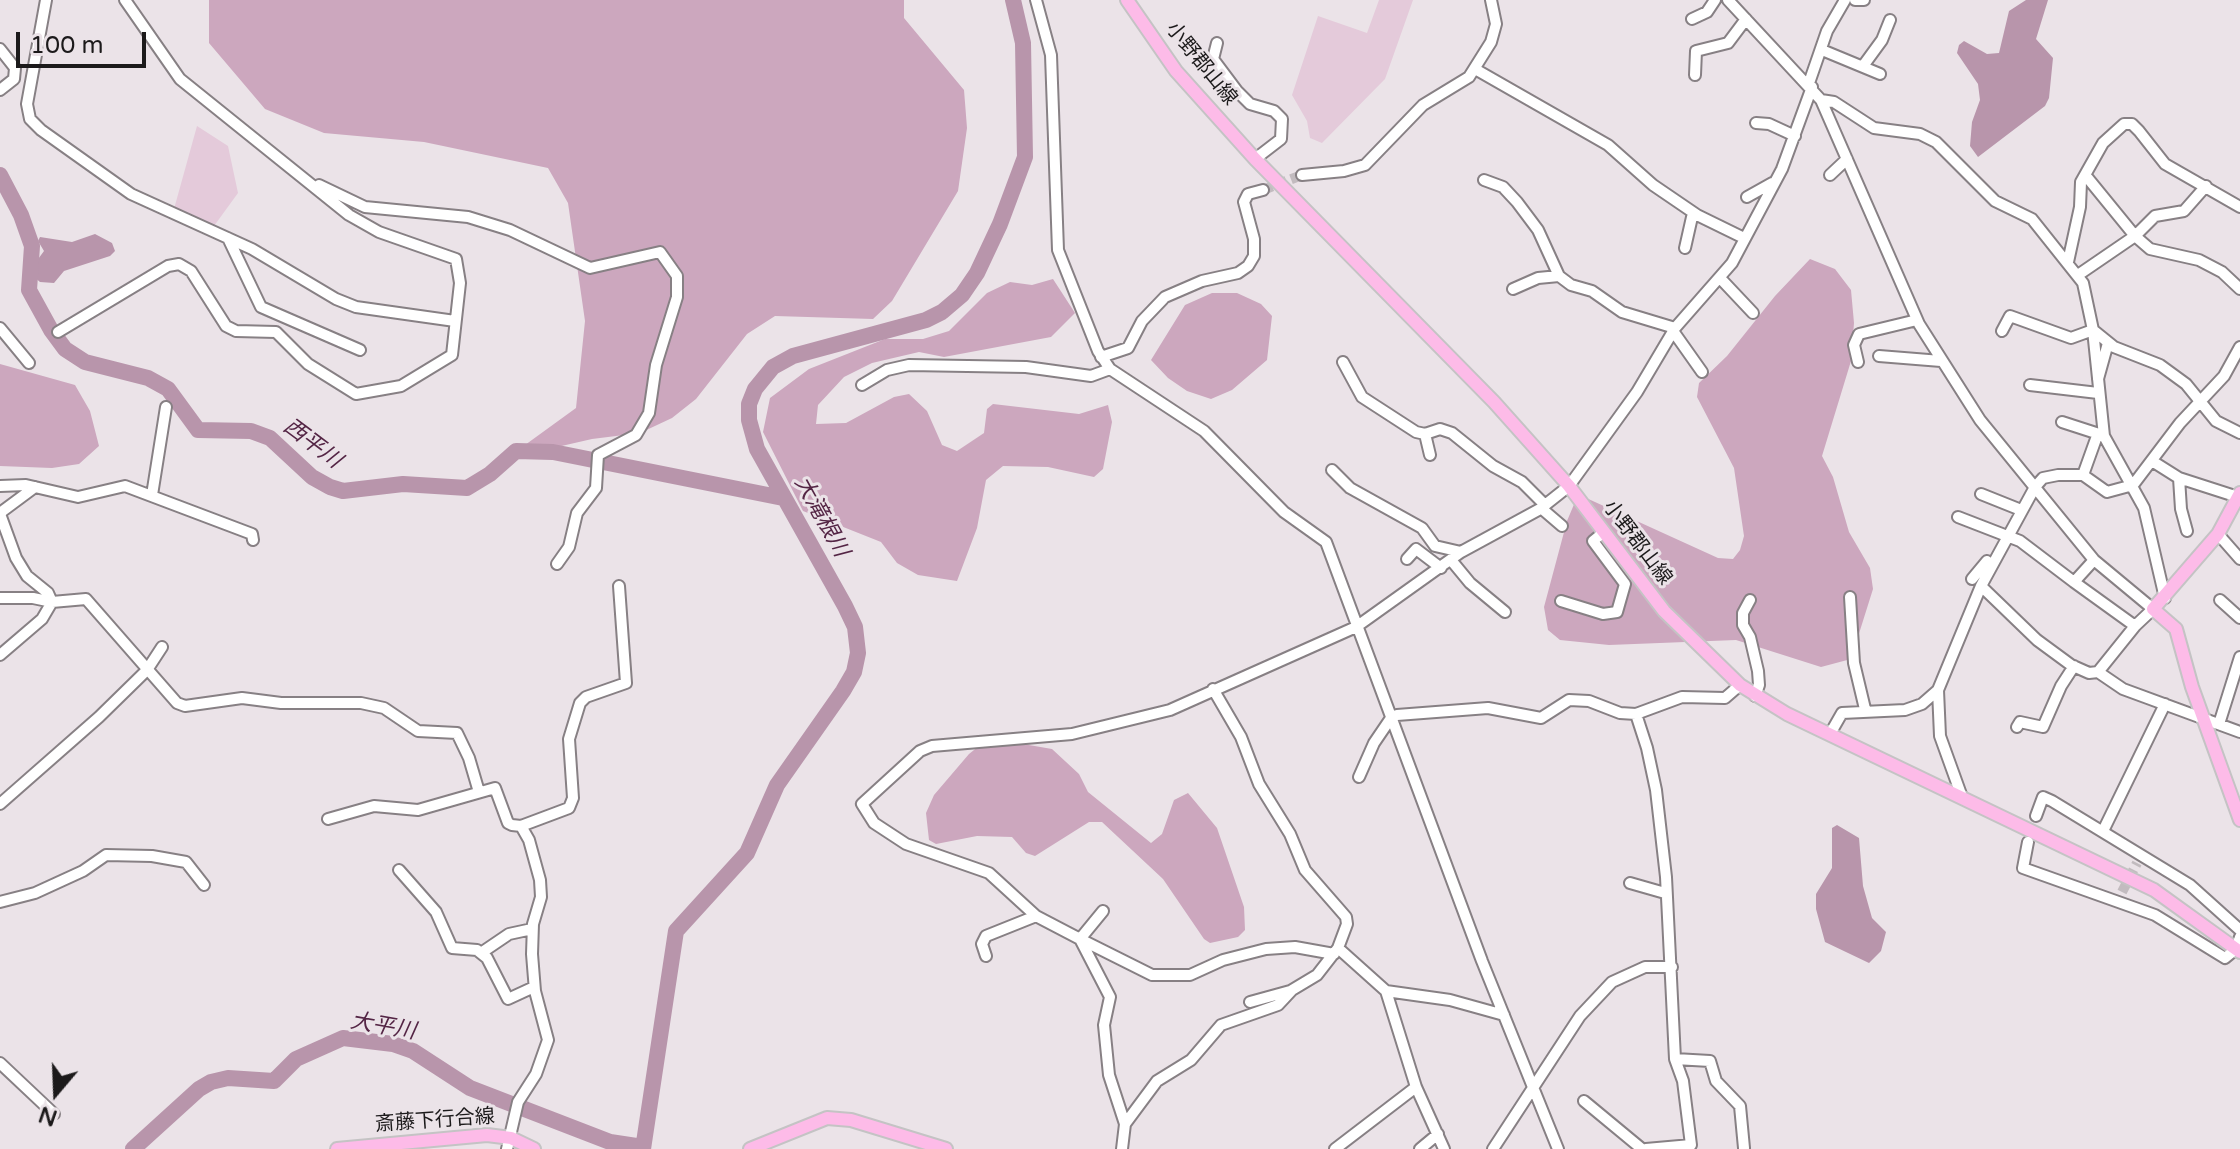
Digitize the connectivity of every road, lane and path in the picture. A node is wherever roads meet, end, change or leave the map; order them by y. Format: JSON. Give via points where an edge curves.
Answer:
{"nodes":[{"id":1,"x":46,"y":0,"type":"edge"},
{"id":2,"x":125,"y":0,"type":"edge"},
{"id":3,"x":1036,"y":0,"type":"edge"},
{"id":4,"x":1127,"y":0,"type":"edge"},
{"id":5,"x":1491,"y":0,"type":"edge"},
{"id":6,"x":1715,"y":0,"type":"edge"},
{"id":7,"x":1728,"y":0,"type":"edge"},
{"id":8,"x":1845,"y":0,"type":"edge"},
{"id":9,"x":1855,"y":0,"type":"edge"},
{"id":10,"x":1864,"y":0,"type":"edge"},
{"id":11,"x":1692,"y":19,"type":"dead end"},
{"id":12,"x":1746,"y":19,"type":"junction"},
{"id":13,"x":1890,"y":20,"type":"dead end"},
{"id":14,"x":1217,"y":43,"type":"dead end"},
{"id":15,"x":0,"y":49,"type":"edge"},
{"id":16,"x":1822,"y":50,"type":"junction"},
{"id":17,"x":1863,"y":66,"type":"junction"},
{"id":18,"x":1475,"y":69,"type":"junction"},
{"id":19,"x":1880,"y":74,"type":"dead end"},
{"id":20,"x":1695,"y":75,"type":"dead end"},
{"id":21,"x":1810,"y":85,"type":"junction"},
{"id":22,"x":0,"y":90,"type":"edge"},
{"id":23,"x":1821,"y":100,"type":"junction"},
{"id":24,"x":1756,"y":123,"type":"dead end"},
{"id":25,"x":1795,"y":136,"type":"junction"},
{"id":26,"x":1255,"y":159,"type":"junction"},
{"id":27,"x":1847,"y":159,"type":"junction"},
{"id":28,"x":1302,"y":175,"type":"tunnel mouth"},
{"id":29,"x":1830,"y":175,"type":"dead end"},
{"id":30,"x":2086,"y":176,"type":"junction"},
{"id":31,"x":307,"y":179,"type":"junction"},
{"id":32,"x":1484,"y":180,"type":"dead end"},
{"id":33,"x":1772,"y":183,"type":"junction"},
{"id":34,"x":2206,"y":186,"type":"junction"},
{"id":35,"x":1263,"y":190,"type":"tunnel mouth"},
{"id":36,"x":1747,"y":197,"type":"dead end"},
{"id":37,"x":2240,"y":207,"type":"edge"},
{"id":38,"x":1697,"y":215,"type":"junction"},
{"id":39,"x":2135,"y":236,"type":"junction"},
{"id":40,"x":228,"y":238,"type":"junction"},
{"id":41,"x":1744,"y":238,"type":"junction"},
{"id":42,"x":1685,"y":248,"type":"dead end"},
{"id":43,"x":2068,"y":262,"type":"junction"},
{"id":44,"x":2078,"y":275,"type":"junction"},
{"id":45,"x":1559,"y":276,"type":"junction"},
{"id":46,"x":1720,"y":278,"type":"junction"},
{"id":47,"x":1513,"y":289,"type":"dead end"},
{"id":48,"x":2240,"y":289,"type":"edge"},
{"id":49,"x":1753,"y":313,"type":"dead end"},
{"id":50,"x":1917,"y":320,"type":"junction"},
{"id":51,"x":455,"y":321,"type":"junction"},
{"id":52,"x":0,"y":328,"type":"edge"},
{"id":53,"x":1674,"y":330,"type":"junction"},
{"id":54,"x":2093,"y":330,"type":"junction"},
{"id":55,"x":2002,"y":331,"type":"dead end"},
{"id":56,"x":58,"y":332,"type":"dead end"},
{"id":57,"x":2108,"y":343,"type":"junction"},
{"id":58,"x":2240,"y":347,"type":"edge"},
{"id":59,"x":360,"y":350,"type":"dead end"},
{"id":60,"x":1879,"y":356,"type":"dead end"},
{"id":61,"x":1101,"y":357,"type":"junction"},
{"id":62,"x":1941,"y":361,"type":"junction"},
{"id":63,"x":1343,"y":362,"type":"dead end"},
{"id":64,"x":1858,"y":362,"type":"dead end"},
{"id":65,"x":29,"y":363,"type":"dead end"},
{"id":66,"x":1110,"y":369,"type":"junction"},
{"id":67,"x":1702,"y":372,"type":"dead end"},
{"id":68,"x":2097,"y":381,"type":"junction"},
{"id":69,"x":862,"y":385,"type":"dead end"},
{"id":70,"x":2030,"y":385,"type":"dead end"},
{"id":71,"x":2098,"y":393,"type":"junction"},
{"id":72,"x":2200,"y":401,"type":"junction"},
{"id":73,"x":166,"y":407,"type":"dead end"},
{"id":74,"x":2062,"y":422,"type":"dead end"},
{"id":75,"x":2101,"y":432,"type":"junction"},
{"id":76,"x":2240,"y":433,"type":"edge"},
{"id":77,"x":1425,"y":434,"type":"junction"},
{"id":78,"x":1430,"y":455,"type":"dead end"},
{"id":79,"x":2152,"y":461,"type":"junction"},
{"id":80,"x":1332,"y":470,"type":"dead end"},
{"id":81,"x":2083,"y":475,"type":"junction"},
{"id":82,"x":2179,"y":478,"type":"junction"},
{"id":83,"x":2133,"y":485,"type":"junction"},
{"id":84,"x":0,"y":486,"type":"edge"},
{"id":85,"x":1569,"y":486,"type":"junction"},
{"id":86,"x":35,"y":487,"type":"junction"},
{"id":87,"x":2035,"y":487,"type":"junction"},
{"id":88,"x":1981,"y":494,"type":"dead end"},
{"id":89,"x":152,"y":495,"type":"junction"},
{"id":90,"x":2239,"y":495,"type":"edge"},
{"id":91,"x":1543,"y":506,"type":"junction"},
{"id":92,"x":2021,"y":510,"type":"junction"},
{"id":93,"x":0,"y":514,"type":"edge"},
{"id":94,"x":1958,"y":517,"type":"dead end"},
{"id":95,"x":1562,"y":526,"type":"dead end"},
{"id":96,"x":2187,"y":531,"type":"dead end"},
{"id":97,"x":1604,"y":532,"type":"junction"},
{"id":98,"x":2218,"y":534,"type":"junction"},
{"id":99,"x":2005,"y":538,"type":"junction"},
{"id":100,"x":253,"y":540,"type":"dead end"},
{"id":101,"x":1461,"y":552,"type":"junction"},
{"id":102,"x":1407,"y":559,"type":"dead end"},
{"id":103,"x":2240,"y":559,"type":"edge"},
{"id":104,"x":1451,"y":560,"type":"junction"},
{"id":105,"x":2094,"y":560,"type":"junction"},
{"id":106,"x":557,"y":564,"type":"dead end"},
{"id":107,"x":1441,"y":568,"type":"junction"},
{"id":108,"x":1976,"y":582,"type":"junction"},
{"id":109,"x":2074,"y":582,"type":"junction"},
{"id":110,"x":619,"y":586,"type":"dead end"},
{"id":111,"x":1850,"y":597,"type":"dead end"},
{"id":112,"x":0,"y":598,"type":"edge"},
{"id":113,"x":2165,"y":598,"type":"junction"},
{"id":114,"x":1750,"y":600,"type":"dead end"},
{"id":115,"x":2220,"y":600,"type":"dead end"},
{"id":116,"x":1561,"y":601,"type":"dead end"},
{"id":117,"x":52,"y":602,"type":"junction"},
{"id":118,"x":2153,"y":609,"type":"junction"},
{"id":119,"x":1505,"y":612,"type":"dead end"},
{"id":120,"x":2240,"y":618,"type":"edge"},
{"id":121,"x":2135,"y":626,"type":"junction"},
{"id":122,"x":1356,"y":627,"type":"junction"},
{"id":123,"x":162,"y":647,"type":"dead end"},
{"id":124,"x":0,"y":655,"type":"edge"},
{"id":125,"x":2240,"y":657,"type":"edge"},
{"id":126,"x":2074,"y":666,"type":"junction"},
{"id":127,"x":147,"y":670,"type":"junction"},
{"id":128,"x":2098,"y":672,"type":"junction"},
{"id":129,"x":1740,"y":685,"type":"junction"},
{"id":130,"x":1213,"y":689,"type":"junction"},
{"id":131,"x":1938,"y":690,"type":"junction"},
{"id":132,"x":1755,"y":696,"type":"junction"},
{"id":133,"x":2165,"y":704,"type":"junction"},
{"id":134,"x":1865,"y":709,"type":"junction"},
{"id":135,"x":1636,"y":714,"type":"junction"},
{"id":136,"x":1391,"y":718,"type":"junction"},
{"id":137,"x":2203,"y":718,"type":"junction"},
{"id":138,"x":2219,"y":724,"type":"junction"},
{"id":139,"x":2017,"y":727,"type":"dead end"},
{"id":140,"x":2240,"y":732,"type":"edge"},
{"id":141,"x":1830,"y":734,"type":"junction"},
{"id":142,"x":1359,"y":777,"type":"dead end"},
{"id":143,"x":479,"y":792,"type":"junction"},
{"id":144,"x":1962,"y":797,"type":"junction"},
{"id":145,"x":0,"y":804,"type":"edge"},
{"id":146,"x":2036,"y":816,"type":"dead end"},
{"id":147,"x":328,"y":819,"type":"dead end"},
{"id":148,"x":2240,"y":820,"type":"edge"},
{"id":149,"x":521,"y":826,"type":"junction"},
{"id":150,"x":2103,"y":831,"type":"junction"},
{"id":151,"x":2028,"y":842,"type":"dead end"},
{"id":152,"x":399,"y":870,"type":"dead end"},
{"id":153,"x":1630,"y":883,"type":"dead end"},
{"id":154,"x":204,"y":885,"type":"dead end"},
{"id":155,"x":1665,"y":893,"type":"junction"},
{"id":156,"x":0,"y":902,"type":"edge"},
{"id":157,"x":1103,"y":911,"type":"dead end"},
{"id":158,"x":1036,"y":916,"type":"junction"},
{"id":159,"x":532,"y":929,"type":"junction"},
{"id":160,"x":2240,"y":930,"type":"edge"},
{"id":161,"x":1080,"y":939,"type":"junction"},
{"id":162,"x":2239,"y":946,"type":"edge"},
{"id":163,"x":1336,"y":951,"type":"junction"},
{"id":164,"x":481,"y":953,"type":"junction"},
{"id":165,"x":986,"y":956,"type":"dead end"},
{"id":166,"x":1672,"y":967,"type":"junction"},
{"id":167,"x":534,"y":987,"type":"junction"},
{"id":168,"x":1292,"y":990,"type":"junction"},
{"id":169,"x":1386,"y":991,"type":"junction"},
{"id":170,"x":1250,"y":1002,"type":"dead end"},
{"id":171,"x":1504,"y":1015,"type":"junction"},
{"id":172,"x":1675,"y":1059,"type":"junction"},
{"id":173,"x":0,"y":1063,"type":"edge"},
{"id":174,"x":1416,"y":1087,"type":"junction"},
{"id":175,"x":1534,"y":1089,"type":"junction"},
{"id":176,"x":1584,"y":1101,"type":"dead end"},
{"id":177,"x":54,"y":1114,"type":"dead end"},
{"id":178,"x":1125,"y":1124,"type":"junction"},
{"id":179,"x":1438,"y":1134,"type":"junction"},
{"id":180,"x":509,"y":1143,"type":"edge"},
{"id":181,"x":1744,"y":1148,"type":"edge"},
{"id":182,"x":337,"y":1149,"type":"edge"},
{"id":183,"x":534,"y":1149,"type":"edge"},
{"id":184,"x":750,"y":1149,"type":"edge"},
{"id":185,"x":946,"y":1149,"type":"edge"},
{"id":186,"x":1122,"y":1149,"type":"edge"},
{"id":187,"x":1335,"y":1149,"type":"edge"},
{"id":188,"x":1420,"y":1149,"type":"edge"},
{"id":189,"x":1444,"y":1149,"type":"edge"},
{"id":190,"x":1493,"y":1149,"type":"edge"},
{"id":191,"x":1558,"y":1149,"type":"edge"},
{"id":192,"x":1644,"y":1149,"type":"edge"}],
"edges":[{"from":1,"to":40,"type":"street","via":[[28,97],[30,119],[131,194]]},
{"from":2,"to":31,"type":"street","via":[[180,79]]},
{"from":3,"to":61,"type":"street","via":[[1051,55],[1058,250]]},
{"from":4,"to":26,"type":"main road","name":"小野郡山線","via":[[1176,71]]},
{"from":5,"to":18,"type":"street","via":[[1496,24]]},
{"from":6,"to":11,"type":"street","via":[[1702,17]]},
{"from":7,"to":12,"type":"street"},
{"from":8,"to":16,"type":"street"},
{"from":9,"to":10,"type":"street"},
{"from":12,"to":20,"type":"street","via":[[1728,43],[1696,51]]},
{"from":12,"to":21,"type":"street"},
{"from":13,"to":17,"type":"street"},
{"from":14,"to":26,"type":"street","via":[[1214,63],[1237,91],[1250,104],[1282,119],[1281,139]]},
{"from":15,"to":22,"type":"street","via":[[15,68],[14,79]]},
{"from":16,"to":17,"type":"street"},
{"from":16,"to":21,"type":"street"},
{"from":17,"to":19,"type":"street"},
{"from":18,"to":28,"type":"street","via":[[1423,105],[1365,165]]},
{"from":18,"to":38,"type":"street","via":[[1608,145]]},
{"from":21,"to":23,"type":"street"},
{"from":21,"to":25,"type":"street"},
{"from":23,"to":27,"type":"street"},
{"from":23,"to":43,"type":"street","via":[[1834,102],[1874,128],[1931,139],[1995,201],[2032,219]]},
{"from":24,"to":25,"type":"street"},
{"from":25,"to":33,"type":"street"},
{"from":26,"to":85,"type":"main road","name":"小野郡山線","via":[[1429,332]]},
{"from":27,"to":29,"type":"street"},
{"from":27,"to":50,"type":"street"},
{"from":30,"to":34,"type":"street","via":[[2103,143],[2124,124],[2132,124],[2165,164]]},
{"from":30,"to":39,"type":"street"},
{"from":30,"to":43,"type":"street","via":[[2079,187]]},
{"from":31,"to":51,"type":"street","via":[[365,225],[456,259],[460,283]]},
{"from":31,"to":106,"type":"street","via":[[365,207],[482,221],[590,268],[660,252],[677,276],[677,297],[656,365],[649,413],[636,435],[598,455],[596,488],[577,513],[569,547]]},
{"from":32,"to":45,"type":"street","via":[[1503,187],[1517,202],[1538,230]]},
{"from":33,"to":36,"type":"street"},
{"from":33,"to":41,"type":"street"},
{"from":34,"to":37,"type":"street"},
{"from":34,"to":39,"type":"street","via":[[2184,211],[2155,216]]},
{"from":35,"to":61,"type":"street","via":[[1248,194],[1244,202],[1254,239],[1248,266],[1165,297],[1142,321],[1128,348]]},
{"from":38,"to":41,"type":"street"},
{"from":38,"to":42,"type":"street","via":[[1692,217]]},
{"from":39,"to":44,"type":"street"},
{"from":39,"to":48,"type":"street","via":[[2155,251],[2214,267]]},
{"from":40,"to":51,"type":"street","via":[[356,307]]},
{"from":40,"to":59,"type":"street","via":[[261,307]]},
{"from":41,"to":46,"type":"street"},
{"from":43,"to":44,"type":"street"},
{"from":44,"to":54,"type":"street"},
{"from":45,"to":47,"type":"street"},
{"from":45,"to":53,"type":"street","via":[[1622,312]]},
{"from":46,"to":49,"type":"street"},
{"from":46,"to":53,"type":"street"},
{"from":50,"to":62,"type":"street"},
{"from":50,"to":64,"type":"street","via":[[1859,334],[1854,345]]},
{"from":51,"to":56,"type":"street","via":[[452,355],[438,366],[401,386],[356,394],[308,364],[276,332],[226,326],[191,271],[179,264]]},
{"from":52,"to":65,"type":"street"},
{"from":53,"to":67,"type":"street"},
{"from":53,"to":85,"type":"street"},
{"from":54,"to":55,"type":"street","via":[[2071,338],[2010,316]]},
{"from":54,"to":57,"type":"street"},
{"from":54,"to":68,"type":"street"},
{"from":57,"to":68,"type":"street"},
{"from":57,"to":72,"type":"street","via":[[2153,359]]},
{"from":58,"to":72,"type":"street","via":[[2224,376]]},
{"from":60,"to":62,"type":"street"},
{"from":61,"to":66,"type":"street"},
{"from":62,"to":87,"type":"street","via":[[1980,420]]},
{"from":63,"to":77,"type":"street","via":[[1362,397]]},
{"from":66,"to":69,"type":"street","via":[[1091,376],[1026,367],[919,365],[887,370]]},
{"from":66,"to":122,"type":"street","via":[[1204,431],[1284,512],[1326,542]]},
{"from":68,"to":71,"type":"street"},
{"from":70,"to":71,"type":"street"},
{"from":71,"to":75,"type":"street"},
{"from":72,"to":76,"type":"street","via":[[2216,421]]},
{"from":72,"to":79,"type":"street"},
{"from":73,"to":89,"type":"street"},
{"from":74,"to":75,"type":"street"},
{"from":75,"to":81,"type":"street"},
{"from":75,"to":83,"type":"street"},
{"from":77,"to":78,"type":"street"},
{"from":77,"to":91,"type":"street","via":[[1440,429],[1452,433],[1522,482]]},
{"from":79,"to":82,"type":"street"},
{"from":79,"to":83,"type":"street"},
{"from":80,"to":101,"type":"street","via":[[1350,488],[1422,528],[1435,546]]},
{"from":81,"to":83,"type":"street","via":[[2107,492]]},
{"from":81,"to":87,"type":"street","via":[[2048,476]]},
{"from":82,"to":90,"type":"street"},
{"from":82,"to":96,"type":"street"},
{"from":83,"to":113,"type":"street","via":[[2144,508]]},
{"from":84,"to":86,"type":"street"},
{"from":85,"to":91,"type":"street"},
{"from":85,"to":97,"type":"main road","name":"小野郡山線"},
{"from":86,"to":89,"type":"street","via":[[78,497],[125,486]]},
{"from":86,"to":93,"type":"street"},
{"from":87,"to":92,"type":"street"},
{"from":87,"to":105,"type":"street"},
{"from":88,"to":92,"type":"street"},
{"from":89,"to":100,"type":"street","via":[[252,534]]},
{"from":90,"to":98,"type":"main road"},
{"from":91,"to":95,"type":"street"},
{"from":91,"to":101,"type":"street"},
{"from":92,"to":99,"type":"street"},
{"from":93,"to":117,"type":"street","via":[[16,558]]},
{"from":94,"to":99,"type":"street"},
{"from":97,"to":116,"type":"street","via":[[1593,541],[1625,584],[1617,612],[1603,614]]},
{"from":97,"to":129,"type":"main road","name":"小野郡山線","via":[[1690,640]]},
{"from":98,"to":103,"type":"street"},
{"from":98,"to":113,"type":"main road"},
{"from":99,"to":108,"type":"street"},
{"from":99,"to":109,"type":"street"},
{"from":101,"to":104,"type":"street"},
{"from":102,"to":107,"type":"street","via":[[1416,549]]},
{"from":104,"to":107,"type":"street"},
{"from":104,"to":119,"type":"street"},
{"from":105,"to":109,"type":"street"},
{"from":105,"to":118,"type":"street"},
{"from":107,"to":122,"type":"street"},
{"from":108,"to":126,"type":"street","via":[[2037,640]]},
{"from":108,"to":131,"type":"street"},
{"from":109,"to":121,"type":"street"},
{"from":110,"to":149,"type":"street","via":[[626,683],[580,703],[569,739],[569,808]]},
{"from":111,"to":134,"type":"street","via":[[1854,663]]},
{"from":112,"to":117,"type":"street"},
{"from":113,"to":118,"type":"main road"},
{"from":114,"to":132,"type":"street","via":[[1743,625],[1758,671]]},
{"from":115,"to":120,"type":"street"},
{"from":117,"to":124,"type":"street","via":[[42,619]]},
{"from":117,"to":127,"type":"street","via":[[90,601]]},
{"from":118,"to":121,"type":"street"},
{"from":118,"to":137,"type":"main road","via":[[2176,629]]},
{"from":121,"to":128,"type":"street"},
{"from":122,"to":130,"type":"street"},
{"from":122,"to":136,"type":"street"},
{"from":123,"to":127,"type":"street"},
{"from":125,"to":138,"type":"street"},
{"from":126,"to":128,"type":"street"},
{"from":126,"to":139,"type":"street","via":[[2043,727],[2020,722]]},
{"from":127,"to":143,"type":"street","via":[[185,706],[242,698],[361,703],[384,708],[418,731],[457,733]]},
{"from":127,"to":145,"type":"street"},
{"from":128,"to":133,"type":"street","via":[[2123,689]]},
{"from":129,"to":132,"type":"main road","name":"小野郡山線"},
{"from":129,"to":135,"type":"street","via":[[1725,698],[1682,697]]},
{"from":130,"to":158,"type":"street","via":[[1170,710],[1120,725],[932,746],[862,804],[874,823],[906,844],[989,873]]},
{"from":130,"to":163,"type":"street","via":[[1305,870],[1346,917]]},
{"from":131,"to":134,"type":"street","via":[[1905,710]]},
{"from":131,"to":144,"type":"street","via":[[1940,736]]},
{"from":132,"to":141,"type":"main road","name":"小野郡山線"},
{"from":133,"to":137,"type":"street"},
{"from":133,"to":150,"type":"street"},
{"from":134,"to":141,"type":"street","via":[[1842,713]]},
{"from":135,"to":136,"type":"street","via":[[1569,700],[1541,718],[1488,708]]},
{"from":135,"to":155,"type":"street","via":[[1656,790]]},
{"from":136,"to":142,"type":"street"},
{"from":136,"to":171,"type":"street"},
{"from":137,"to":138,"type":"street"},
{"from":137,"to":148,"type":"main road"},
{"from":138,"to":140,"type":"street"},
{"from":141,"to":144,"type":"main road","name":"小野郡山線"},
{"from":143,"to":147,"type":"street","via":[[418,810],[374,806]]},
{"from":143,"to":149,"type":"street","via":[[495,788],[508,823]]},
{"from":144,"to":162,"type":"main road","name":"小野郡山線","via":[[2154,890]]},
{"from":146,"to":150,"type":"street","via":[[2043,797]]},
{"from":149,"to":159,"type":"street","via":[[540,880]]},
{"from":150,"to":160,"type":"street","via":[[2138,860],[2190,885]]},
{"from":151,"to":162,"type":"street","via":[[2023,868],[2121,897],[2225,958]]},
{"from":152,"to":164,"type":"street","via":[[441,919],[452,948]]},
{"from":153,"to":155,"type":"street"},
{"from":154,"to":156,"type":"street","via":[[186,862],[106,855],[27,897]]},
{"from":155,"to":166,"type":"street"},
{"from":157,"to":161,"type":"street"},
{"from":158,"to":161,"type":"street"},
{"from":158,"to":165,"type":"street","via":[[986,936]]},
{"from":159,"to":164,"type":"street","via":[[509,934]]},
{"from":159,"to":167,"type":"street"},
{"from":161,"to":163,"type":"street","via":[[1161,977],[1190,975],[1266,949]]},
{"from":161,"to":178,"type":"street","via":[[1110,997],[1104,1025],[1109,1075]]},
{"from":163,"to":168,"type":"street","via":[[1317,975]]},
{"from":163,"to":169,"type":"street"},
{"from":164,"to":167,"type":"street","via":[[508,999]]},
{"from":166,"to":172,"type":"street"},
{"from":166,"to":175,"type":"street","via":[[1645,967],[1612,982],[1580,1016]]},
{"from":167,"to":180,"type":"street","via":[[548,1040],[536,1074],[518,1102]]},
{"from":168,"to":170,"type":"street"},
{"from":168,"to":178,"type":"street","via":[[1278,1005],[1221,1025],[1191,1060],[1157,1081]]},
{"from":169,"to":171,"type":"street"},
{"from":169,"to":174,"type":"street"},
{"from":171,"to":175,"type":"street"},
{"from":172,"to":181,"type":"street","via":[[1710,1061],[1716,1081],[1740,1106]]},
{"from":172,"to":192,"type":"street","via":[[1691,1145]]},
{"from":173,"to":177,"type":"street"},
{"from":174,"to":179,"type":"street"},
{"from":174,"to":187,"type":"street"},
{"from":175,"to":190,"type":"street"},
{"from":175,"to":191,"type":"street"},
{"from":176,"to":192,"type":"street"},
{"from":178,"to":186,"type":"street"},
{"from":179,"to":188,"type":"street"},
{"from":179,"to":189,"type":"street"},
{"from":180,"to":182,"type":"main road","name":"斎藤下行合線","via":[[478,1135]]},
{"from":180,"to":183,"type":"main road","name":"斎藤下行合線"},
{"from":184,"to":185,"type":"main road","via":[[827,1118],[851,1120]]}]}
